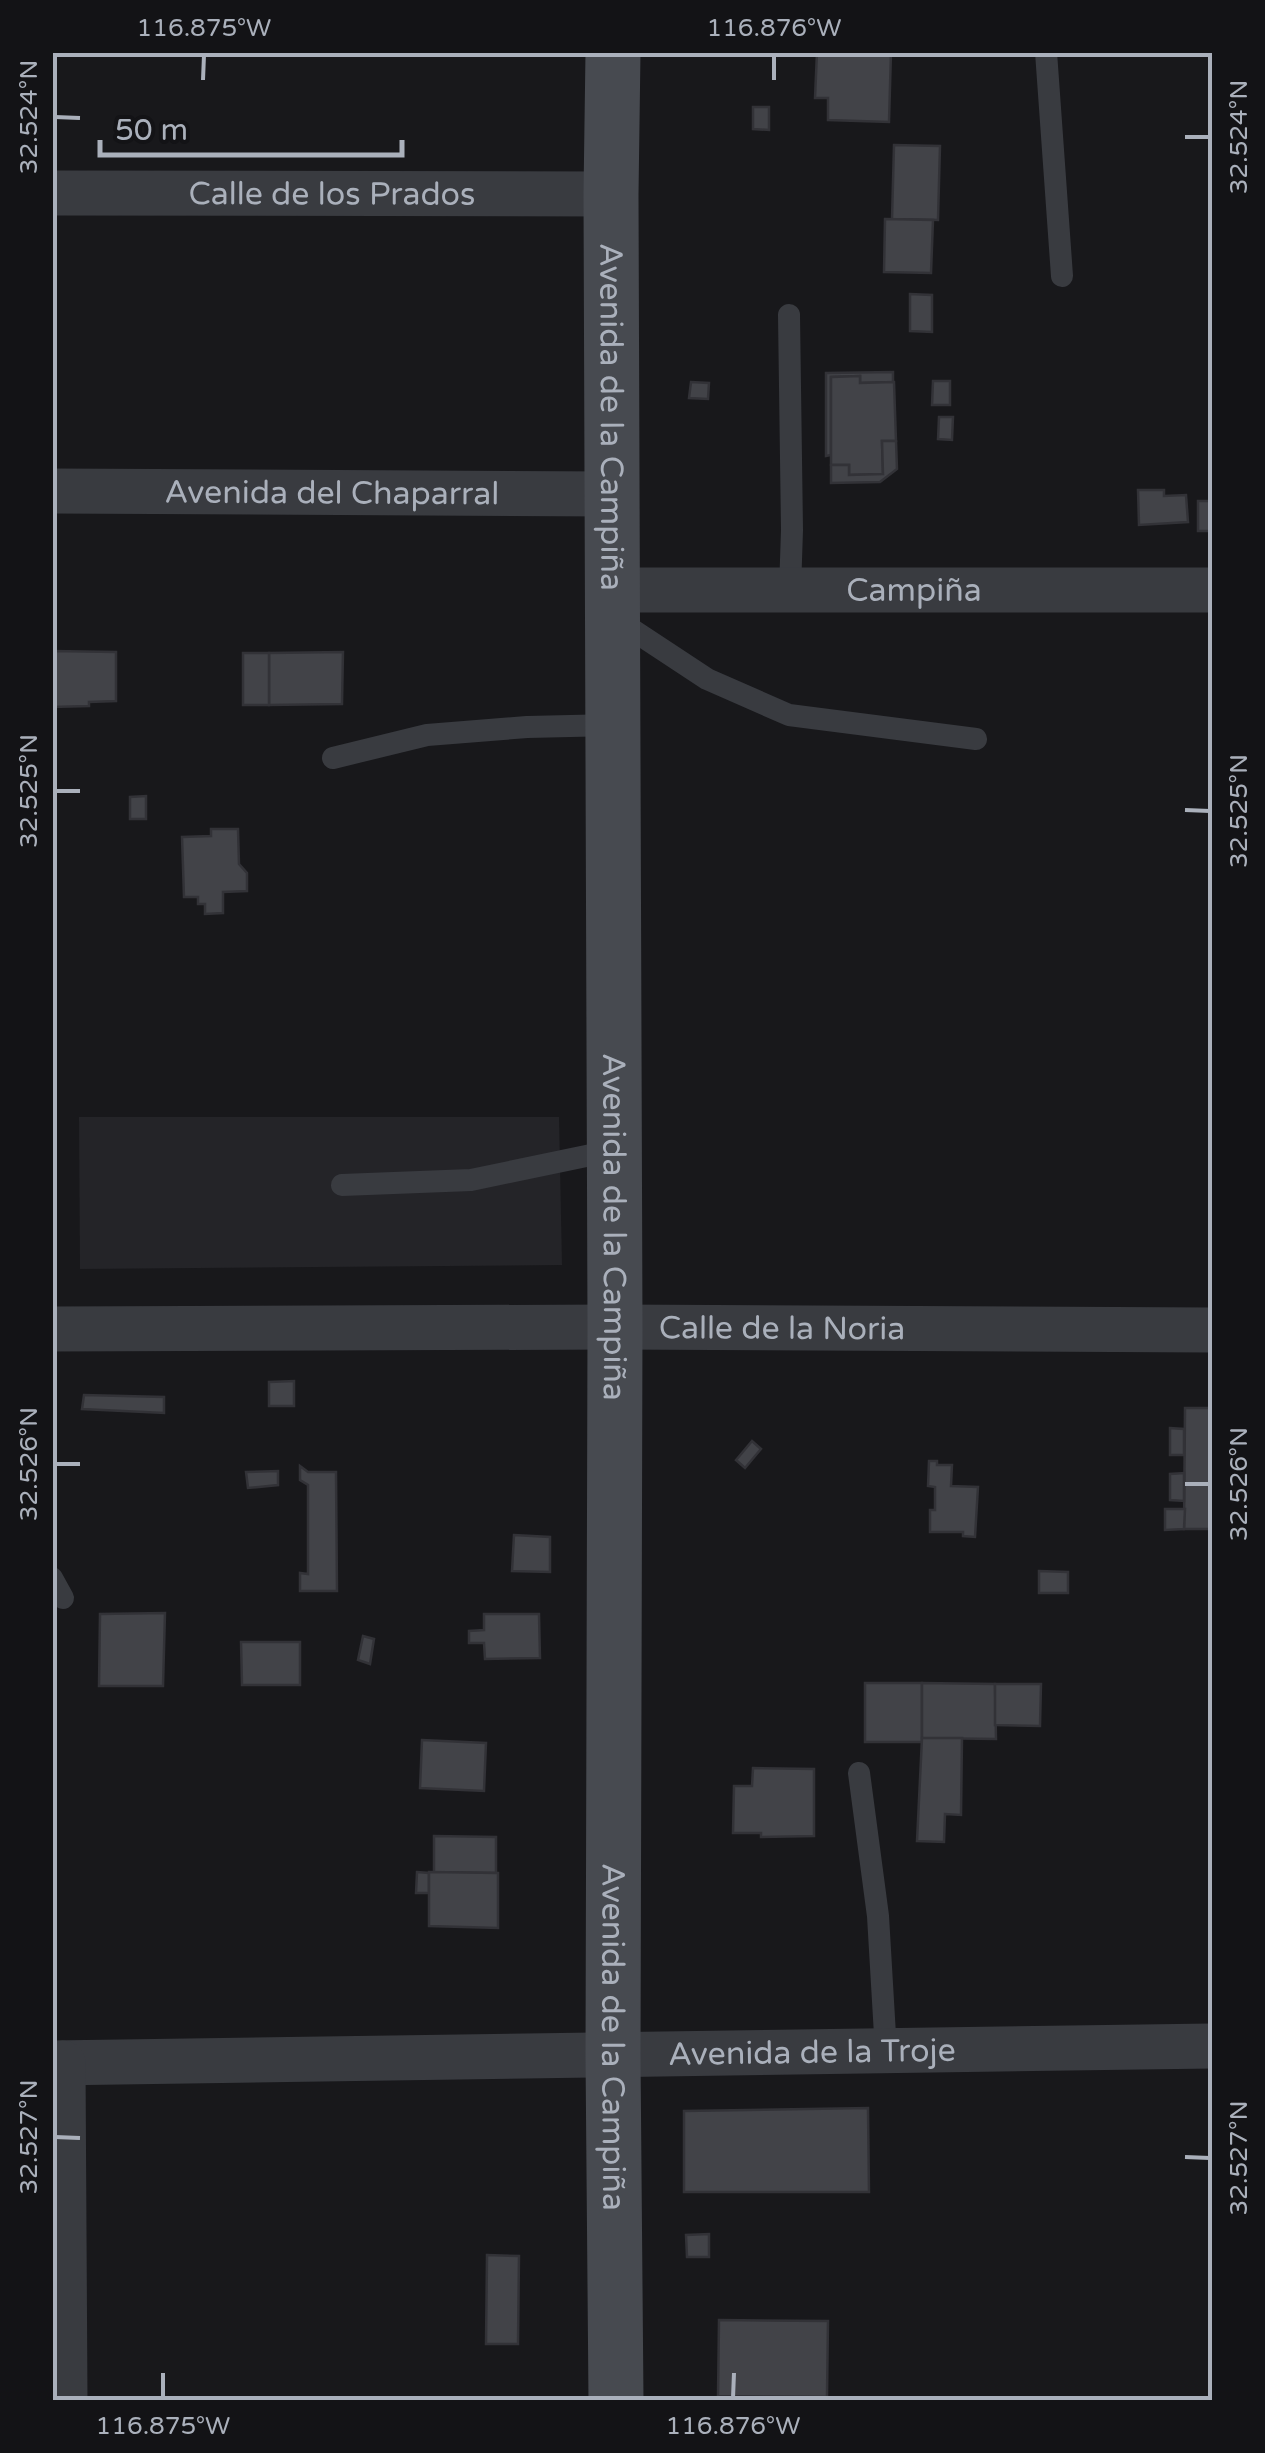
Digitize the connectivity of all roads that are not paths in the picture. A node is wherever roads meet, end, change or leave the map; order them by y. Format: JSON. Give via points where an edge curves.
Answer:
{"nodes":[{"id":1,"x":613,"y":52,"type":"edge"},
{"id":2,"x":1046,"y":52,"type":"edge"},
{"id":3,"x":52,"y":194,"type":"edge"},
{"id":4,"x":611,"y":194,"type":"junction"},
{"id":5,"x":1062,"y":276,"type":"dead end"},
{"id":6,"x":790,"y":315,"type":"dead end"},
{"id":7,"x":52,"y":491,"type":"edge"},
{"id":8,"x":612,"y":494,"type":"junction"},
{"id":9,"x":790,"y":590,"type":"junction"},
{"id":10,"x":1212,"y":590,"type":"edge"},
{"id":11,"x":614,"y":604,"type":"junction"},
{"id":12,"x":614,"y":725,"type":"junction"},
{"id":13,"x":976,"y":739,"type":"dead end"},
{"id":14,"x":333,"y":758,"type":"dead end"},
{"id":15,"x":614,"y":1150,"type":"junction"},
{"id":16,"x":342,"y":1185,"type":"dead end"},
{"id":17,"x":615,"y":1327,"type":"junction"},
{"id":18,"x":52,"y":1329,"type":"edge"},
{"id":19,"x":1212,"y":1330,"type":"edge"},
{"id":20,"x":859,"y":1773,"type":"dead end"},
{"id":21,"x":1212,"y":2046,"type":"edge"},
{"id":22,"x":886,"y":2052,"type":"junction"},
{"id":23,"x":613,"y":2056,"type":"junction"},
{"id":24,"x":58,"y":2063,"type":"edge"},
{"id":25,"x":65,"y":2400,"type":"edge"},
{"id":26,"x":616,"y":2400,"type":"edge"}],
"edges":[{"from":1,"to":4,"type":"street","name":"Avenida de la Campiña"},
{"from":2,"to":5,"type":"lane"},
{"from":3,"to":4,"type":"street","name":"Calle de los Prados"},
{"from":4,"to":8,"type":"street","name":"Avenida de la Campiña"},
{"from":6,"to":9,"type":"lane"},
{"from":7,"to":8,"type":"street","name":"Avenida del Chaparral"},
{"from":8,"to":11,"type":"street","name":"Avenida de la Campiña"},
{"from":9,"to":10,"type":"street","name":"Campiña"},
{"from":9,"to":11,"type":"street","name":"Campiña"},
{"from":11,"to":12,"type":"street","name":"Avenida de la Campiña"},
{"from":11,"to":13,"type":"lane","via":[[707,679],[789,715]]},
{"from":12,"to":14,"type":"lane","via":[[427,735]]},
{"from":12,"to":15,"type":"street","name":"Avenida de la Campiña"},
{"from":15,"to":16,"type":"lane","via":[[472,1180]]},
{"from":15,"to":17,"type":"street","name":"Avenida de la Campiña"},
{"from":17,"to":18,"type":"street","name":"Calle de la Noria"},
{"from":17,"to":19,"type":"street","name":"Calle de la Noria"},
{"from":17,"to":23,"type":"street","name":"Avenida de la Campiña"},
{"from":20,"to":22,"type":"lane","via":[[878,1916]]},
{"from":21,"to":22,"type":"street","name":"Avenida de la Troje"},
{"from":22,"to":23,"type":"street","name":"Avenida de la Troje"},
{"from":23,"to":24,"type":"street","name":"Avenida de la Troje"},
{"from":23,"to":26,"type":"street","name":"Avenida de la Campiña"},
{"from":24,"to":25,"type":"street"}]}
